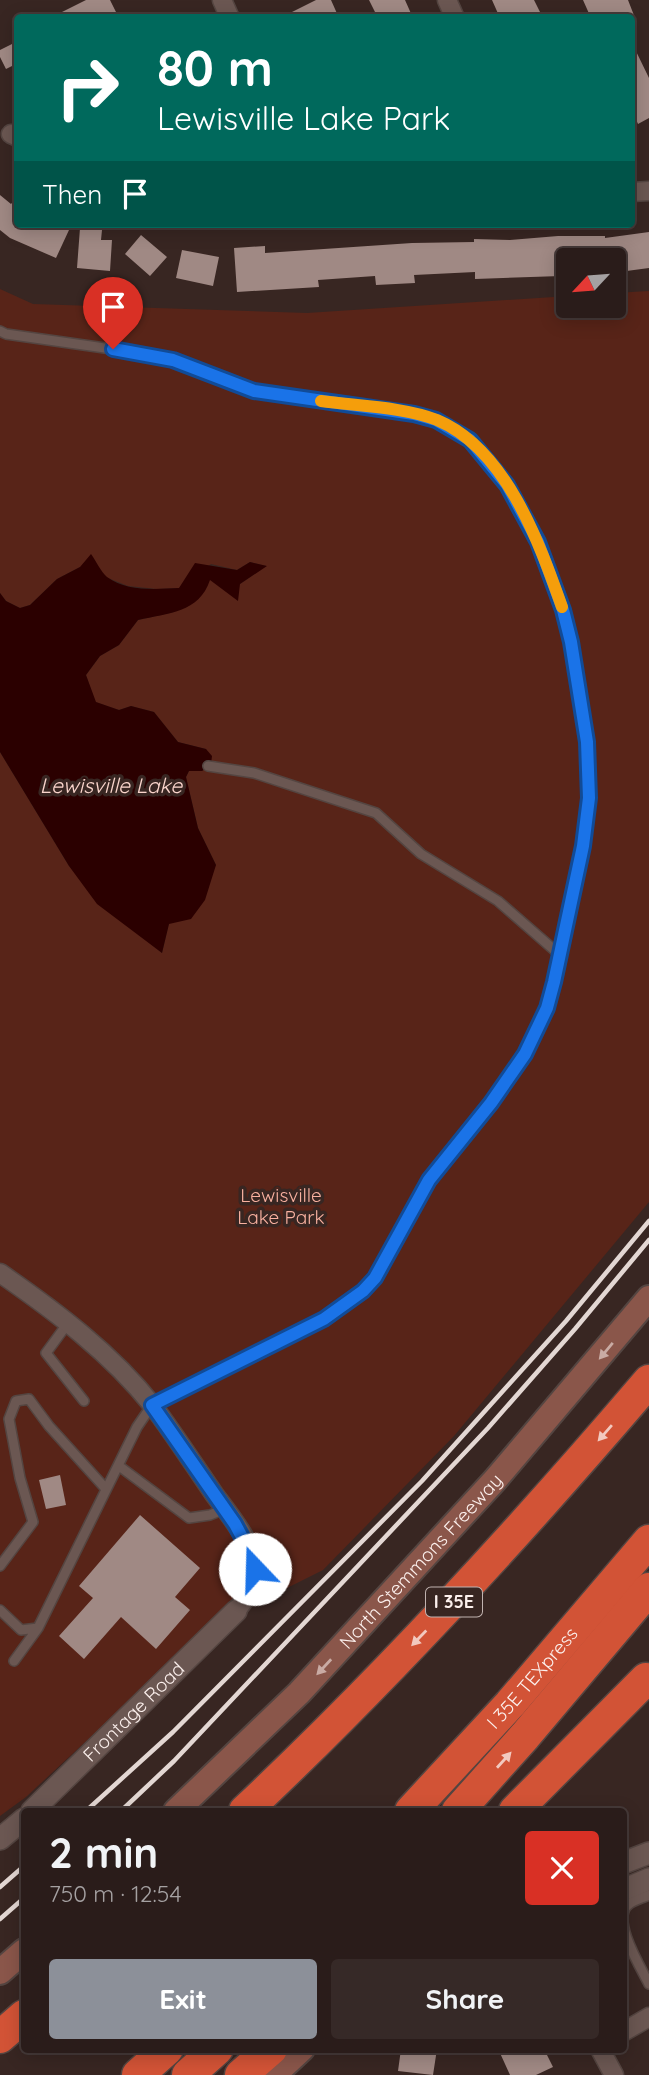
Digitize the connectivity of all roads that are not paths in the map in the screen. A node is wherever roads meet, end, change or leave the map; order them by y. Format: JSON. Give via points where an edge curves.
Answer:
{"nodes":[{"id":1,"x":242,"y":0,"type":"edge"},
{"id":2,"x":225,"y":8,"type":"edge"},
{"id":3,"x":2,"y":334,"type":"edge"},
{"id":4,"x":208,"y":766,"type":"dead end"},
{"id":5,"x":560,"y":955,"type":"junction"},
{"id":6,"x":0,"y":1273,"type":"edge"},
{"id":7,"x":649,"y":1298,"type":"edge"},
{"id":8,"x":68,"y":1323,"type":"junction"},
{"id":9,"x":649,"y":1381,"type":"edge"},
{"id":10,"x":84,"y":1401,"type":"dead end"},
{"id":11,"x":152,"y":1405,"type":"junction"},
{"id":12,"x":119,"y":1466,"type":"junction"},
{"id":13,"x":106,"y":1489,"type":"junction"},
{"id":14,"x":225,"y":1510,"type":"junction"},
{"id":15,"x":649,"y":1541,"type":"edge"},
{"id":16,"x":0,"y":1566,"type":"edge"},
{"id":17,"x":649,"y":1589,"type":"edge"},
{"id":18,"x":0,"y":1610,"type":"edge"},
{"id":19,"x":236,"y":1611,"type":"joint"},
{"id":20,"x":38,"y":1628,"type":"junction"},
{"id":21,"x":14,"y":1661,"type":"dead end"},
{"id":22,"x":648,"y":1677,"type":"edge"},
{"id":23,"x":35,"y":1808,"type":"edge"},
{"id":24,"x":179,"y":1808,"type":"edge"},
{"id":25,"x":248,"y":1808,"type":"edge"},
{"id":26,"x":414,"y":1808,"type":"edge"},
{"id":27,"x":461,"y":1808,"type":"edge"},
{"id":28,"x":518,"y":1808,"type":"edge"},
{"id":29,"x":537,"y":1808,"type":"edge"},
{"id":30,"x":21,"y":1821,"type":"edge"},
{"id":31,"x":1,"y":1836,"type":"edge"},
{"id":32,"x":649,"y":1853,"type":"edge"},
{"id":33,"x":627,"y":1861,"type":"edge"},
{"id":34,"x":649,"y":1879,"type":"edge"},
{"id":35,"x":627,"y":1888,"type":"edge"},
{"id":36,"x":649,"y":1895,"type":"edge"},
{"id":37,"x":627,"y":1906,"type":"edge"},
{"id":38,"x":627,"y":1939,"type":"edge"},
{"id":39,"x":21,"y":1954,"type":"edge"},
{"id":40,"x":0,"y":1972,"type":"edge"},
{"id":41,"x":649,"y":1984,"type":"edge"},
{"id":42,"x":649,"y":2017,"type":"edge"},
{"id":43,"x":21,"y":2019,"type":"edge"},
{"id":44,"x":627,"y":2030,"type":"edge"},
{"id":45,"x":0,"y":2037,"type":"edge"},
{"id":46,"x":163,"y":2053,"type":"edge"},
{"id":47,"x":213,"y":2053,"type":"edge"},
{"id":48,"x":266,"y":2053,"type":"edge"},
{"id":49,"x":298,"y":2053,"type":"edge"},
{"id":50,"x":603,"y":2053,"type":"edge"},
{"id":51,"x":138,"y":2075,"type":"edge"},
{"id":52,"x":188,"y":2075,"type":"edge"},
{"id":53,"x":241,"y":2075,"type":"edge"},
{"id":54,"x":274,"y":2075,"type":"edge"},
{"id":55,"x":614,"y":2075,"type":"edge"}],
"edges":[{"from":1,"to":2,"type":"street"},
{"from":3,"to":5,"type":"lane","via":[[162,358],[276,395],[414,414],[436,420],[470,440],[507,485],[538,542],[563,610],[580,692],[589,798]]},
{"from":4,"to":5,"type":"lane","via":[[254,773],[376,813],[421,854],[498,901]]},
{"from":5,"to":11,"type":"lane","via":[[547,1008],[525,1054],[429,1180],[375,1278],[324,1319]]},
{"from":6,"to":8,"type":"street"},
{"from":7,"to":24,"type":"main road","name":"North Stemmons Freeway","one_way":true,"via":[[495,1480],[318,1673]]},
{"from":8,"to":10,"type":"lane","via":[[47,1353]]},
{"from":8,"to":11,"type":"street"},
{"from":9,"to":25,"type":"highway","number":"I 35E","one_way":true,"via":[[453,1603]]},
{"from":11,"to":12,"type":"lane"},
{"from":11,"to":14,"type":"street"},
{"from":12,"to":13,"type":"lane"},
{"from":12,"to":14,"type":"lane","via":[[189,1518]]},
{"from":13,"to":16,"type":"lane","via":[[29,1399],[16,1401],[9,1419],[33,1522]]},
{"from":13,"to":20,"type":"lane"},
{"from":14,"to":19,"type":"street","via":[[255,1569],[248,1593]]},
{"from":15,"to":26,"type":"highway","name":"I 35E TEXpress"},
{"from":27,"to":17,"type":"highway","one_way":true},
{"from":18,"to":20,"type":"lane","via":[[22,1630]]},
{"from":19,"to":23,"type":"street","name":"Frontage Road"},
{"from":20,"to":21,"type":"lane"},
{"from":22,"to":28,"type":"highway"},
{"from":22,"to":29,"type":"main road"},
{"from":30,"to":31,"type":"street"},
{"from":32,"to":33,"type":"street"},
{"from":34,"to":35,"type":"street"},
{"from":36,"to":37,"type":"lane"},
{"from":38,"to":41,"type":"lane"},
{"from":39,"to":40,"type":"main road"},
{"from":42,"to":44,"type":"street"},
{"from":43,"to":45,"type":"highway"},
{"from":46,"to":51,"type":"highway"},
{"from":47,"to":52,"type":"highway"},
{"from":48,"to":53,"type":"highway"},
{"from":49,"to":54,"type":"main road"},
{"from":50,"to":55,"type":"street"}]}
